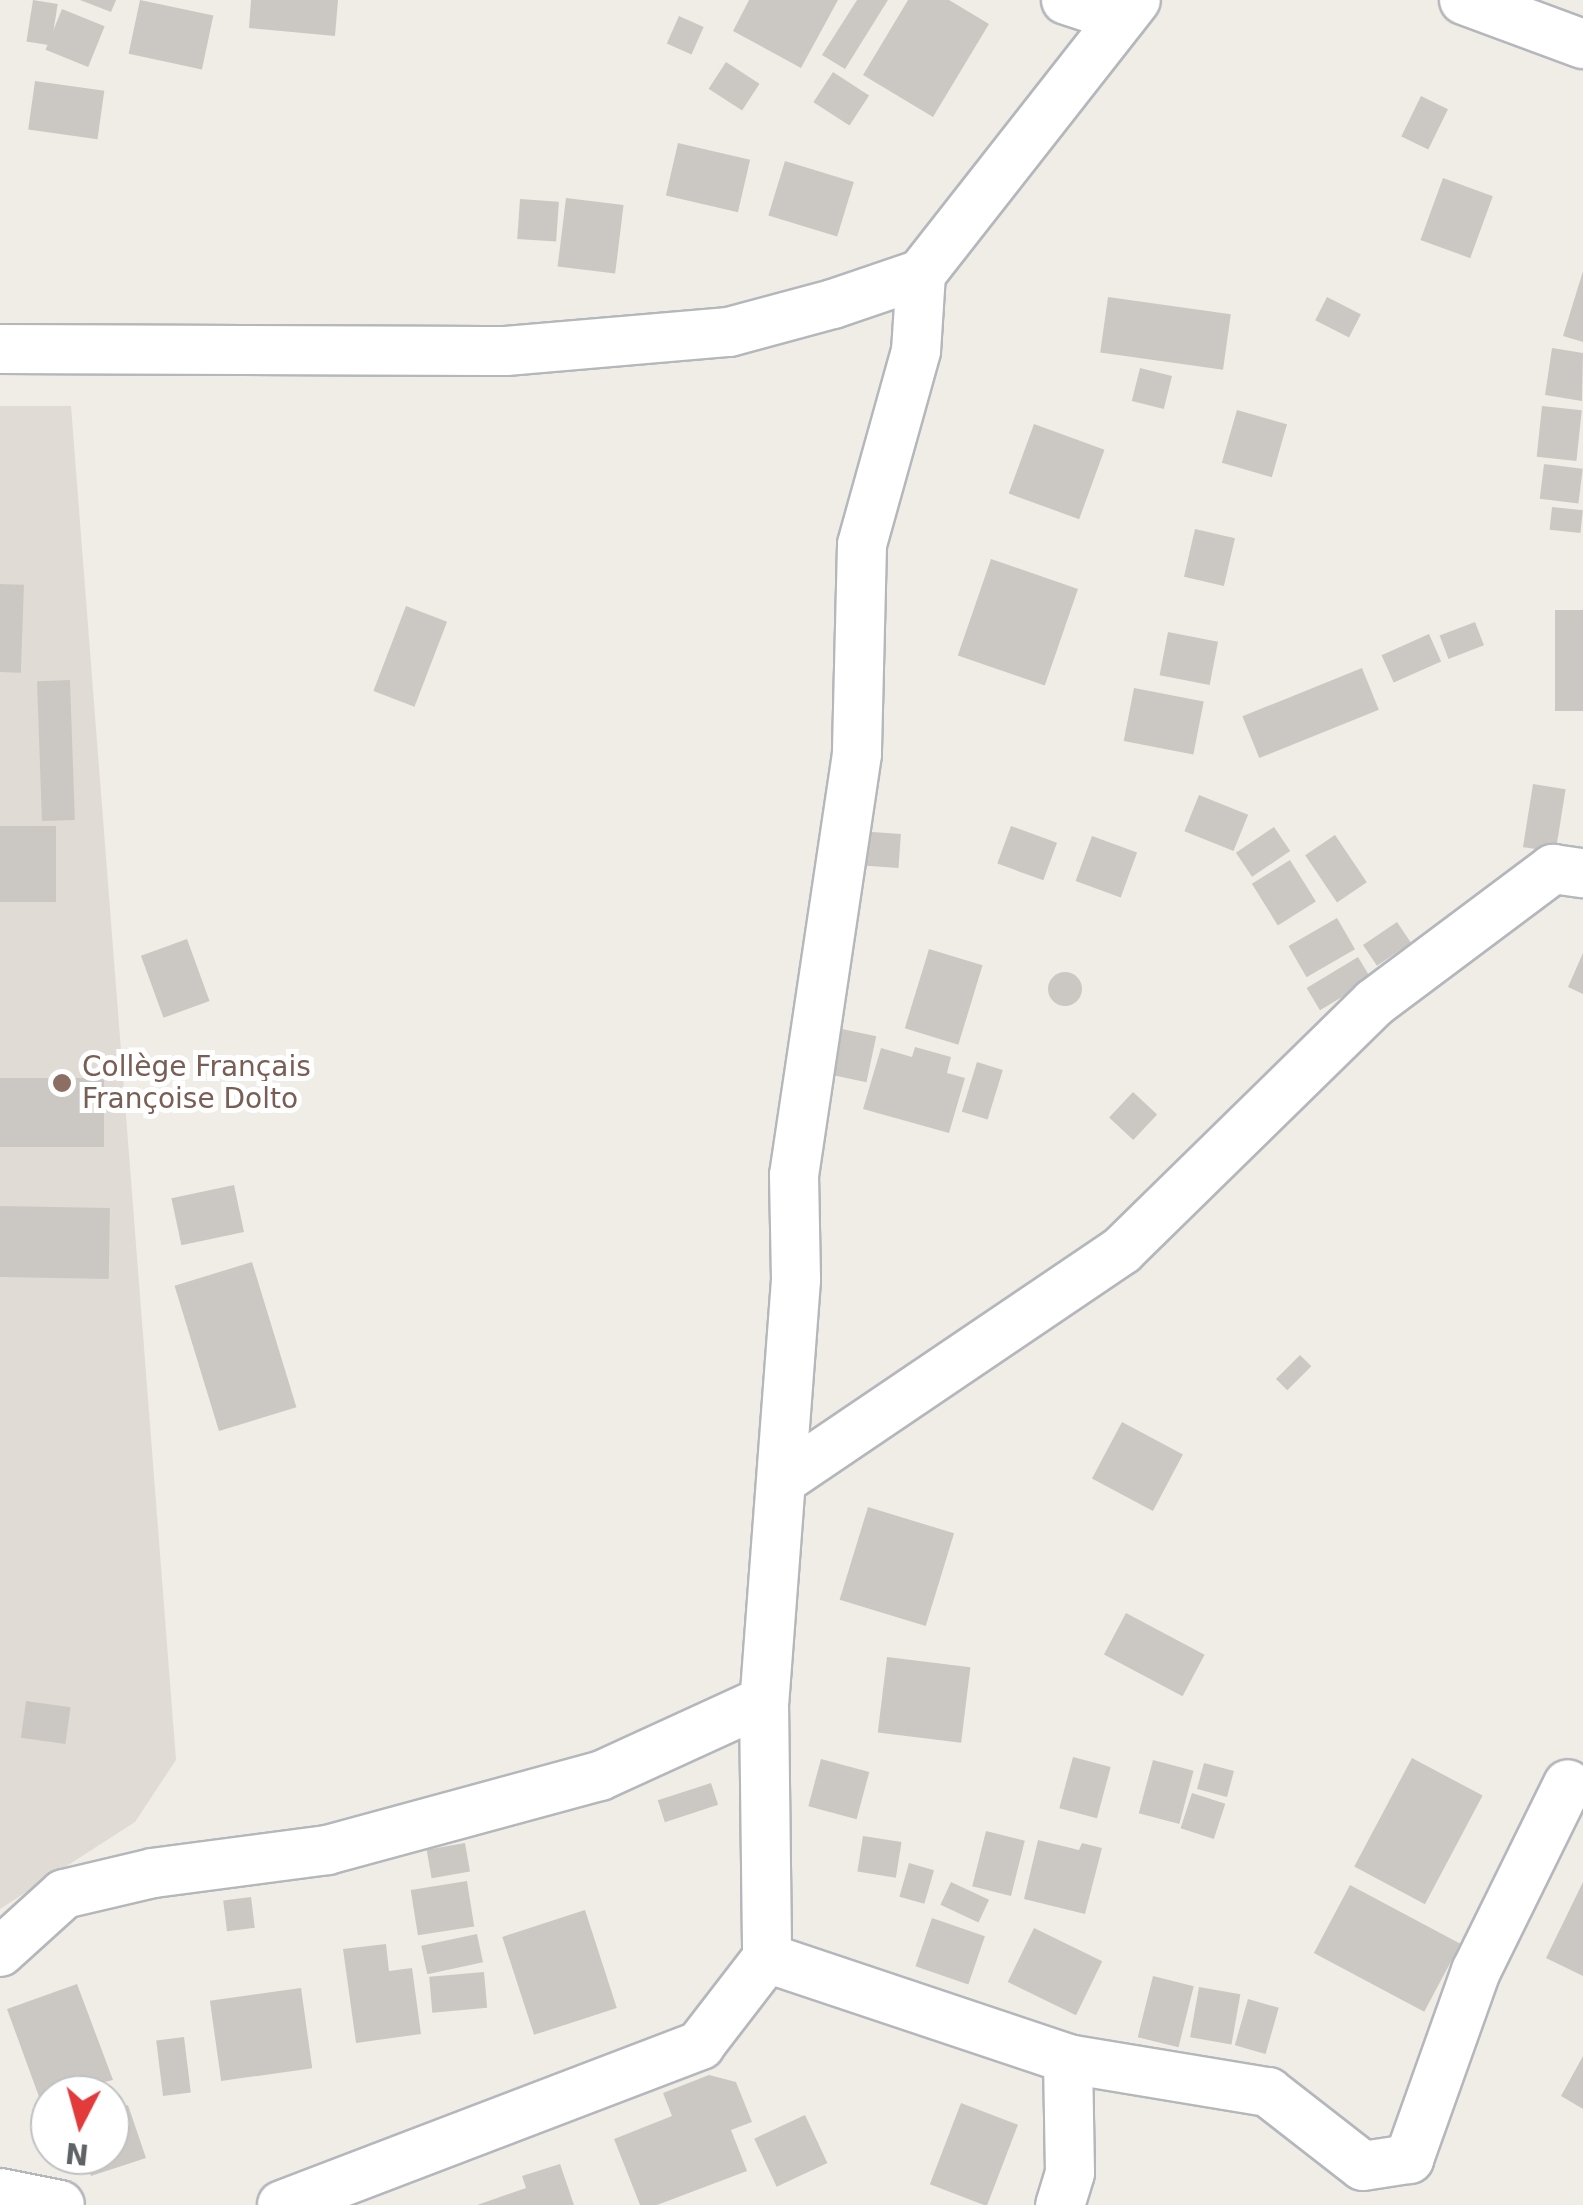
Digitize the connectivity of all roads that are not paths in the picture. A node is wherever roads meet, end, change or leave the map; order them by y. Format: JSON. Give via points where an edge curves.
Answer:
{"nodes":[{"id":1,"x":1066,"y":0,"type":"edge"},
{"id":2,"x":1464,"y":0,"type":"edge"},
{"id":3,"x":1128,"y":9,"type":"edge"},
{"id":4,"x":1583,"y":44,"type":"edge"},
{"id":5,"x":922,"y":274,"type":"junction"},
{"id":6,"x":0,"y":349,"type":"edge"},
{"id":7,"x":1583,"y":873,"type":"edge"},
{"id":8,"x":784,"y":1479,"type":"junction"},
{"id":9,"x":764,"y":1701,"type":"junction"},
{"id":10,"x":1568,"y":1784,"type":"dead end"},
{"id":11,"x":0,"y":1952,"type":"edge"},
{"id":12,"x":767,"y":1958,"type":"junction"},
{"id":13,"x":1068,"y":2059,"type":"junction"},
{"id":14,"x":0,"y":2193,"type":"edge"},
{"id":15,"x":60,"y":2205,"type":"edge"},
{"id":16,"x":282,"y":2205,"type":"edge"},
{"id":17,"x":1060,"y":2205,"type":"edge"}],
"edges":[{"from":1,"to":3,"type":"street"},
{"from":2,"to":4,"type":"street"},
{"from":3,"to":5,"type":"street"},
{"from":5,"to":6,"type":"street","via":[[729,332],[524,350]]},
{"from":5,"to":8,"type":"street","via":[[916,351],[862,546],[856,754],[794,1175],[796,1280]]},
{"from":7,"to":8,"type":"street","via":[[1553,869],[1374,1003],[1122,1250]]},
{"from":8,"to":9,"type":"street"},
{"from":9,"to":11,"type":"street","via":[[600,1776],[327,1850],[153,1873],[64,1894]]},
{"from":9,"to":12,"type":"street"},
{"from":10,"to":13,"type":"street","via":[[1476,1971],[1409,2159],[1363,2166],[1268,2092]]},
{"from":12,"to":13,"type":"street"},
{"from":12,"to":16,"type":"street","via":[[700,2045]]},
{"from":13,"to":17,"type":"street","via":[[1070,2173]]},
{"from":14,"to":15,"type":"street"}]}
